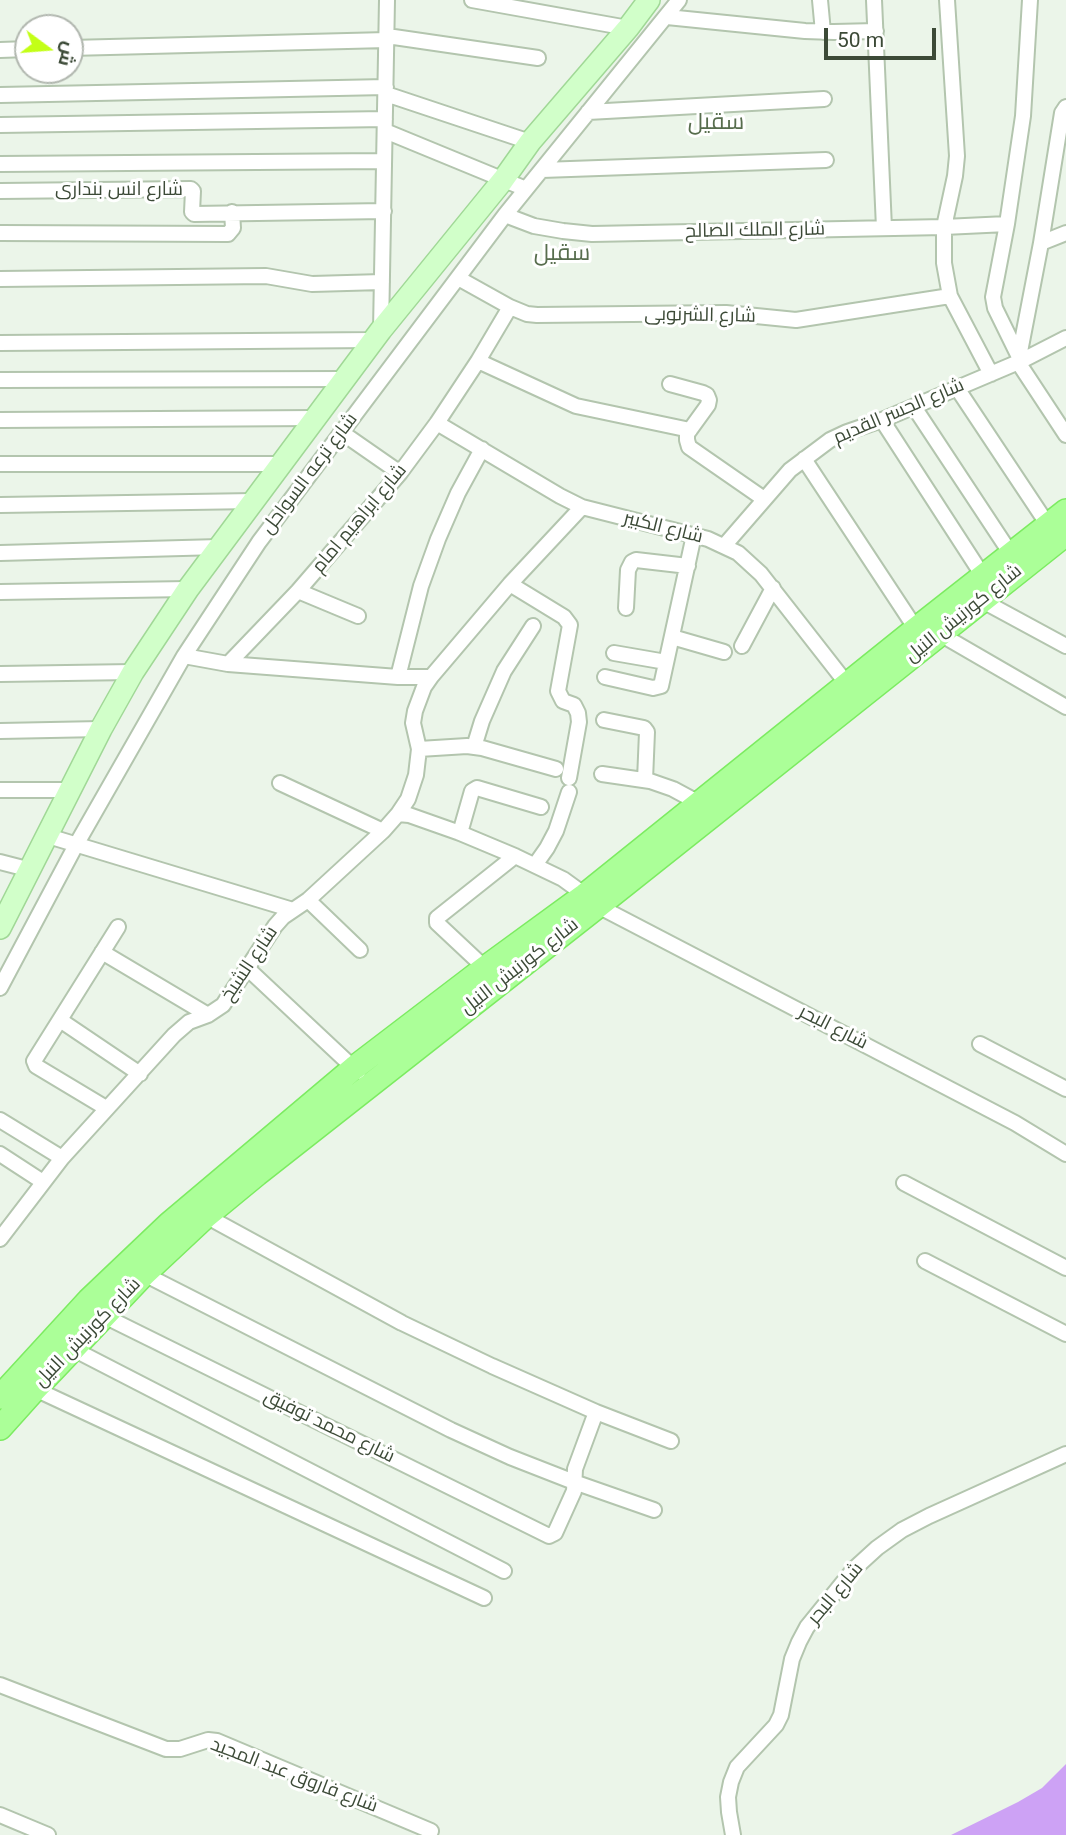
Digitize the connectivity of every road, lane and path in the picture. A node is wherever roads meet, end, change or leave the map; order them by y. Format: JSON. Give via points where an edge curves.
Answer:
{"nodes":[{"id":1,"x":387,"y":0,"type":"edge"},
{"id":2,"x":472,"y":0,"type":"edge"},
{"id":3,"x":649,"y":0,"type":"edge"},
{"id":4,"x":679,"y":0,"type":"edge"},
{"id":5,"x":820,"y":0,"type":"edge"},
{"id":6,"x":874,"y":0,"type":"edge"},
{"id":7,"x":947,"y":0,"type":"edge"},
{"id":8,"x":1030,"y":0,"type":"edge"},
{"id":9,"x":558,"y":8,"type":"edge"},
{"id":10,"x":667,"y":17,"type":"junction"},
{"id":11,"x":628,"y":28,"type":"junction"},
{"id":12,"x":876,"y":31,"type":"junction"},
{"id":13,"x":823,"y":32,"type":"junction"},
{"id":14,"x":387,"y":38,"type":"junction"},
{"id":15,"x":84,"y":48,"type":"edge"},
{"id":16,"x":538,"y":58,"type":"dead end"},
{"id":17,"x":386,"y":90,"type":"junction"},
{"id":18,"x":0,"y":95,"type":"edge"},
{"id":19,"x":824,"y":99,"type":"dead end"},
{"id":20,"x":1066,"y":107,"type":"edge"},
{"id":21,"x":588,"y":112,"type":"junction"},
{"id":22,"x":0,"y":125,"type":"edge"},
{"id":23,"x":385,"y":125,"type":"junction"},
{"id":24,"x":530,"y":142,"type":"junction"},
{"id":25,"x":826,"y":160,"type":"dead end"},
{"id":26,"x":384,"y":161,"type":"junction"},
{"id":27,"x":0,"y":164,"type":"edge"},
{"id":28,"x":542,"y":170,"type":"junction"},
{"id":29,"x":503,"y":180,"type":"junction"},
{"id":30,"x":526,"y":189,"type":"junction"},
{"id":31,"x":0,"y":191,"type":"edge"},
{"id":32,"x":384,"y":211,"type":"junction"},
{"id":33,"x":232,"y":212,"type":"junction"},
{"id":34,"x":505,"y":215,"type":"junction"},
{"id":35,"x":1007,"y":224,"type":"junction"},
{"id":36,"x":944,"y":227,"type":"junction"},
{"id":37,"x":884,"y":228,"type":"junction"},
{"id":38,"x":0,"y":233,"type":"edge"},
{"id":39,"x":1066,"y":233,"type":"edge"},
{"id":40,"x":1041,"y":243,"type":"junction"},
{"id":41,"x":458,"y":278,"type":"junction"},
{"id":42,"x":0,"y":279,"type":"edge"},
{"id":43,"x":382,"y":282,"type":"junction"},
{"id":44,"x":950,"y":296,"type":"junction"},
{"id":45,"x":510,"y":307,"type":"junction"},
{"id":46,"x":378,"y":335,"type":"junction"},
{"id":47,"x":1066,"y":338,"type":"edge"},
{"id":48,"x":0,"y":343,"type":"edge"},
{"id":49,"x":1019,"y":360,"type":"junction"},
{"id":50,"x":478,"y":361,"type":"junction"},
{"id":51,"x":991,"y":374,"type":"junction"},
{"id":52,"x":344,"y":379,"type":"junction"},
{"id":53,"x":0,"y":380,"type":"edge"},
{"id":54,"x":670,"y":384,"type":"dead end"},
{"id":55,"x":957,"y":388,"type":"junction"},
{"id":56,"x":914,"y":407,"type":"junction"},
{"id":57,"x":316,"y":418,"type":"junction"},
{"id":58,"x":0,"y":420,"type":"edge"},
{"id":59,"x":882,"y":420,"type":"junction"},
{"id":60,"x":437,"y":423,"type":"junction"},
{"id":61,"x":690,"y":430,"type":"junction"},
{"id":62,"x":341,"y":432,"type":"junction"},
{"id":63,"x":1066,"y":435,"type":"edge"},
{"id":64,"x":482,"y":449,"type":"junction"},
{"id":65,"x":804,"y":459,"type":"junction"},
{"id":66,"x":0,"y":464,"type":"edge"},
{"id":67,"x":281,"y":464,"type":"junction"},
{"id":68,"x":400,"y":473,"type":"junction"},
{"id":69,"x":764,"y":499,"type":"junction"},
{"id":70,"x":254,"y":501,"type":"junction"},
{"id":71,"x":0,"y":505,"type":"edge"},
{"id":72,"x":582,"y":507,"type":"junction"},
{"id":73,"x":1060,"y":524,"type":"edge"},
{"id":74,"x":694,"y":535,"type":"junction"},
{"id":75,"x":724,"y":546,"type":"junction"},
{"id":76,"x":219,"y":547,"type":"junction"},
{"id":77,"x":0,"y":553,"type":"edge"},
{"id":78,"x":1011,"y":554,"type":"junction"},
{"id":79,"x":688,"y":566,"type":"junction"},
{"id":80,"x":983,"y":576,"type":"junction"},
{"id":81,"x":510,"y":584,"type":"junction"},
{"id":82,"x":773,"y":588,"type":"junction"},
{"id":83,"x":188,"y":589,"type":"junction"},
{"id":84,"x":299,"y":591,"type":"junction"},
{"id":85,"x":0,"y":592,"type":"edge"},
{"id":86,"x":981,"y":600,"type":"junction"},
{"id":87,"x":626,"y":608,"type":"dead end"},
{"id":88,"x":358,"y":617,"type":"dead end"},
{"id":89,"x":533,"y":626,"type":"dead end"},
{"id":90,"x":916,"y":629,"type":"junction"},
{"id":91,"x":940,"y":634,"type":"junction"},
{"id":92,"x":672,"y":638,"type":"junction"},
{"id":93,"x":742,"y":646,"type":"dead end"},
{"id":94,"x":1066,"y":646,"type":"edge"},
{"id":95,"x":724,"y":652,"type":"dead end"},
{"id":96,"x":614,"y":653,"type":"dead end"},
{"id":97,"x":184,"y":656,"type":"junction"},
{"id":98,"x":666,"y":662,"type":"junction"},
{"id":99,"x":228,"y":664,"type":"junction"},
{"id":100,"x":133,"y":672,"type":"junction"},
{"id":101,"x":0,"y":674,"type":"edge"},
{"id":102,"x":398,"y":677,"type":"junction"},
{"id":103,"x":431,"y":677,"type":"junction"},
{"id":104,"x":605,"y":677,"type":"dead end"},
{"id":105,"x":847,"y":684,"type":"junction"},
{"id":106,"x":1066,"y":706,"type":"edge"},
{"id":107,"x":604,"y":720,"type":"dead end"},
{"id":108,"x":101,"y":729,"type":"junction"},
{"id":109,"x":0,"y":731,"type":"edge"},
{"id":110,"x":792,"y":740,"type":"junction"},
{"id":111,"x":474,"y":747,"type":"junction"},
{"id":112,"x":419,"y":749,"type":"junction"},
{"id":113,"x":556,"y":769,"type":"dead end"},
{"id":114,"x":602,"y":774,"type":"dead end"},
{"id":115,"x":645,"y":780,"type":"junction"},
{"id":116,"x":280,"y":783,"type":"dead end"},
{"id":117,"x":0,"y":790,"type":"edge"},
{"id":118,"x":71,"y":790,"type":"junction"},
{"id":119,"x":699,"y":803,"type":"junction"},
{"id":120,"x":541,"y":807,"type":"dead end"},
{"id":121,"x":398,"y":814,"type":"junction"},
{"id":122,"x":383,"y":831,"type":"junction"},
{"id":123,"x":460,"y":833,"type":"junction"},
{"id":124,"x":48,"y":836,"type":"junction"},
{"id":125,"x":76,"y":845,"type":"junction"},
{"id":126,"x":515,"y":856,"type":"junction"},
{"id":127,"x":0,"y":862,"type":"edge"},
{"id":128,"x":535,"y":865,"type":"junction"},
{"id":129,"x":31,"y":870,"type":"junction"},
{"id":130,"x":308,"y":900,"type":"junction"},
{"id":131,"x":591,"y":901,"type":"junction"},
{"id":132,"x":293,"y":910,"type":"junction"},
{"id":133,"x":118,"y":927,"type":"dead end"},
{"id":134,"x":0,"y":928,"type":"edge"},
{"id":135,"x":360,"y":950,"type":"dead end"},
{"id":136,"x":102,"y":952,"type":"junction"},
{"id":137,"x":247,"y":968,"type":"junction"},
{"id":138,"x":485,"y":968,"type":"junction"},
{"id":139,"x":0,"y":988,"type":"edge"},
{"id":140,"x":208,"y":1015,"type":"junction"},
{"id":141,"x":60,"y":1020,"type":"junction"},
{"id":142,"x":980,"y":1044,"type":"dead end"},
{"id":143,"x":139,"y":1074,"type":"junction"},
{"id":144,"x":362,"y":1076,"type":"junction"},
{"id":145,"x":1066,"y":1089,"type":"edge"},
{"id":146,"x":106,"y":1108,"type":"junction"},
{"id":147,"x":0,"y":1120,"type":"edge"},
{"id":148,"x":0,"y":1154,"type":"edge"},
{"id":149,"x":1066,"y":1154,"type":"edge"},
{"id":150,"x":62,"y":1158,"type":"junction"},
{"id":151,"x":43,"y":1182,"type":"junction"},
{"id":152,"x":904,"y":1183,"type":"dead end"},
{"id":153,"x":206,"y":1216,"type":"junction"},
{"id":154,"x":0,"y":1239,"type":"edge"},
{"id":155,"x":925,"y":1261,"type":"dead end"},
{"id":156,"x":1066,"y":1268,"type":"edge"},
{"id":157,"x":144,"y":1274,"type":"junction"},
{"id":158,"x":104,"y":1316,"type":"junction"},
{"id":159,"x":1065,"y":1329,"type":"edge"},
{"id":160,"x":73,"y":1349,"type":"junction"},
{"id":161,"x":35,"y":1389,"type":"junction"},
{"id":162,"x":0,"y":1397,"type":"edge"},
{"id":163,"x":596,"y":1412,"type":"junction"},
{"id":164,"x":0,"y":1428,"type":"edge"},
{"id":165,"x":671,"y":1441,"type":"dead end"},
{"id":166,"x":1066,"y":1454,"type":"edge"},
{"id":167,"x":574,"y":1482,"type":"junction"},
{"id":168,"x":654,"y":1510,"type":"dead end"},
{"id":169,"x":504,"y":1571,"type":"dead end"},
{"id":170,"x":484,"y":1598,"type":"dead end"},
{"id":171,"x":0,"y":1685,"type":"edge"},
{"id":172,"x":0,"y":1815,"type":"edge"},
{"id":173,"x":431,"y":1831,"type":"dead end"},
{"id":174,"x":48,"y":1835,"type":"edge"},
{"id":175,"x":733,"y":1835,"type":"edge"}],
"edges":[{"from":1,"to":14,"type":"street"},
{"from":2,"to":9,"type":"street"},
{"from":3,"to":11,"type":"main road","name":"شارع ترعه السواحل"},
{"from":4,"to":10,"type":"street","name":"شارع ترعه السواحل"},
{"from":5,"to":13,"type":"street"},
{"from":6,"to":12,"type":"street"},
{"from":7,"to":36,"type":"street","via":[[957,156]]},
{"from":8,"to":35,"type":"street","via":[[1023,116]]},
{"from":9,"to":11,"type":"street"},
{"from":10,"to":13,"type":"street"},
{"from":10,"to":21,"type":"street","name":"شارع ترعه السواحل"},
{"from":11,"to":24,"type":"main road","name":"شارع ترعه السواحل"},
{"from":12,"to":13,"type":"street"},
{"from":12,"to":37,"type":"street"},
{"from":14,"to":15,"type":"street"},
{"from":14,"to":16,"type":"street"},
{"from":14,"to":17,"type":"street"},
{"from":17,"to":18,"type":"street"},
{"from":17,"to":23,"type":"street"},
{"from":17,"to":24,"type":"street"},
{"from":19,"to":21,"type":"street"},
{"from":20,"to":40,"type":"street"},
{"from":21,"to":28,"type":"street","name":"شارع ترعه السواحل"},
{"from":22,"to":23,"type":"street"},
{"from":23,"to":26,"type":"street"},
{"from":23,"to":29,"type":"street"},
{"from":24,"to":29,"type":"main road","name":"شارع ترعه السواحل"},
{"from":25,"to":28,"type":"street"},
{"from":26,"to":27,"type":"street"},
{"from":26,"to":32,"type":"street"},
{"from":28,"to":30,"type":"street","name":"شارع ترعه السواحل"},
{"from":29,"to":30,"type":"street"},
{"from":29,"to":46,"type":"main road","name":"شارع ترعه السواحل"},
{"from":30,"to":34,"type":"street","name":"شارع ترعه السواحل"},
{"from":31,"to":33,"type":"street","name":"شارع انس بندارى","via":[[191,189],[194,214]]},
{"from":32,"to":33,"type":"street","name":"شارع انس بندارى"},
{"from":32,"to":43,"type":"street"},
{"from":33,"to":38,"type":"street","via":[[233,228],[228,234]]},
{"from":34,"to":37,"type":"street","name":"شارع الملك الصالح","via":[[534,226],[592,234]]},
{"from":34,"to":41,"type":"street","name":"شارع ترعه السواحل"},
{"from":35,"to":36,"type":"street","name":"شارع الملك الصالح"},
{"from":35,"to":49,"type":"street","via":[[993,303]]},
{"from":36,"to":37,"type":"street","name":"شارع الملك الصالح"},
{"from":36,"to":44,"type":"street"},
{"from":39,"to":40,"type":"street"},
{"from":40,"to":49,"type":"street"},
{"from":41,"to":45,"type":"street","name":"شارع الشرنوبى"},
{"from":41,"to":62,"type":"street","name":"شارع ترعه السواحل"},
{"from":42,"to":43,"type":"street","via":[[266,276],[312,284]]},
{"from":43,"to":46,"type":"street"},
{"from":44,"to":45,"type":"street","name":"شارع الشرنوبى","via":[[796,320],[712,313],[537,315]]},
{"from":44,"to":51,"type":"street"},
{"from":45,"to":50,"type":"street","name":"شارع ابراهيم امام"},
{"from":46,"to":48,"type":"street"},
{"from":46,"to":52,"type":"main road","name":"شارع ترعه السواحل"},
{"from":47,"to":49,"type":"street","name":"شارع الجسر القديم"},
{"from":49,"to":51,"type":"street","name":"شارع الجسر القديم"},
{"from":49,"to":63,"type":"street"},
{"from":50,"to":60,"type":"street","name":"شارع ابراهيم امام"},
{"from":50,"to":61,"type":"street","via":[[576,406]]},
{"from":51,"to":55,"type":"street","name":"شارع الجسر القديم"},
{"from":52,"to":53,"type":"street"},
{"from":52,"to":57,"type":"main road","name":"شارع ترعه السواحل"},
{"from":54,"to":61,"type":"street","via":[[707,395],[708,405]]},
{"from":55,"to":56,"type":"street","name":"شارع الجسر القديم"},
{"from":55,"to":73,"type":"street"},
{"from":56,"to":59,"type":"street","name":"شارع الجسر القديم"},
{"from":56,"to":78,"type":"street"},
{"from":57,"to":58,"type":"street"},
{"from":57,"to":67,"type":"main road","name":"شارع ترعه السواحل"},
{"from":59,"to":65,"type":"street","name":"شارع الجسر القديم","via":[[830,440]]},
{"from":59,"to":80,"type":"street"},
{"from":60,"to":64,"type":"street","name":"شارع الكبير"},
{"from":60,"to":68,"type":"street","name":"شارع ابراهيم امام"},
{"from":61,"to":69,"type":"street","via":[[689,447]]},
{"from":62,"to":68,"type":"street"},
{"from":62,"to":97,"type":"street","name":"شارع ترعه السواحل","via":[[259,542]]},
{"from":64,"to":72,"type":"street","name":"شارع الكبير"},
{"from":64,"to":102,"type":"street","via":[[438,539]]},
{"from":65,"to":69,"type":"street","name":"شارع الجسر القديم"},
{"from":65,"to":90,"type":"street"},
{"from":66,"to":67,"type":"street"},
{"from":67,"to":70,"type":"main road","name":"شارع ترعه السواحل"},
{"from":68,"to":84,"type":"street","name":"شارع ابراهيم امام"},
{"from":69,"to":75,"type":"street","name":"شارع الجسر القديم"},
{"from":70,"to":71,"type":"street"},
{"from":70,"to":76,"type":"main road","name":"شارع ترعه السواحل"},
{"from":72,"to":74,"type":"street","name":"شارع الكبير"},
{"from":72,"to":81,"type":"street","name":"شارع الشيخ"},
{"from":73,"to":78,"type":"main road","name":"شارع كورنيش النيل"},
{"from":73,"to":86,"type":"main road","name":"شارع كورنيش النيل"},
{"from":74,"to":75,"type":"street","name":"شارع الكبير"},
{"from":74,"to":79,"type":"street"},
{"from":75,"to":82,"type":"street","name":"شارع الكبير","via":[[750,563]]},
{"from":76,"to":77,"type":"street"},
{"from":76,"to":83,"type":"main road","name":"شارع ترعه السواحل"},
{"from":78,"to":80,"type":"main road","name":"شارع كورنيش النيل"},
{"from":79,"to":87,"type":"street","via":[[632,562]]},
{"from":79,"to":92,"type":"street"},
{"from":80,"to":90,"type":"main road","name":"شارع كورنيش النيل"},
{"from":81,"to":103,"type":"street","name":"شارع الشيخ"},
{"from":81,"to":128,"type":"street","via":[[570,625],[558,691],[564,701],[574,705],[579,722],[556,831]]},
{"from":82,"to":93,"type":"street"},
{"from":82,"to":105,"type":"street","name":"شارع الكبير"},
{"from":83,"to":85,"type":"street"},
{"from":83,"to":100,"type":"main road","name":"شارع ترعه السواحل"},
{"from":84,"to":88,"type":"street"},
{"from":84,"to":99,"type":"street","name":"شارع ابراهيم امام"},
{"from":86,"to":91,"type":"main road","name":"شارع كورنيش النيل"},
{"from":86,"to":94,"type":"street"},
{"from":89,"to":111,"type":"street","via":[[498,684]]},
{"from":90,"to":105,"type":"main road","name":"شارع كورنيش النيل"},
{"from":91,"to":106,"type":"street"},
{"from":91,"to":110,"type":"main road","name":"شارع كورنيش النيل"},
{"from":92,"to":95,"type":"street"},
{"from":92,"to":98,"type":"street"},
{"from":96,"to":98,"type":"street"},
{"from":97,"to":99,"type":"street"},
{"from":97,"to":125,"type":"street","name":"شارع ترعه السواحل"},
{"from":98,"to":104,"type":"street","via":[[657,688]]},
{"from":99,"to":102,"type":"street"},
{"from":100,"to":101,"type":"street"},
{"from":100,"to":108,"type":"main road","name":"شارع ترعه السواحل"},
{"from":102,"to":103,"type":"street"},
{"from":103,"to":112,"type":"street","name":"شارع الشيخ","via":[[415,711]]},
{"from":105,"to":110,"type":"main road","name":"شارع كورنيش النيل"},
{"from":107,"to":115,"type":"street","via":[[647,732]]},
{"from":108,"to":109,"type":"street"},
{"from":108,"to":118,"type":"main road","name":"شارع ترعه السواحل"},
{"from":110,"to":119,"type":"main road","name":"شارع كورنيش النيل"},
{"from":110,"to":131,"type":"main road","name":"شارع كورنيش النيل"},
{"from":111,"to":112,"type":"street"},
{"from":111,"to":113,"type":"street"},
{"from":112,"to":121,"type":"street","name":"شارع الشيخ","via":[[413,787]]},
{"from":114,"to":115,"type":"street"},
{"from":115,"to":119,"type":"street"},
{"from":116,"to":122,"type":"street"},
{"from":117,"to":118,"type":"street"},
{"from":118,"to":124,"type":"main road","name":"شارع ترعه السواحل"},
{"from":119,"to":131,"type":"main road","name":"شارع كورنيش النيل"},
{"from":120,"to":123,"type":"street","via":[[477,788],[472,791]]},
{"from":121,"to":122,"type":"street","name":"شارع الشيخ"},
{"from":121,"to":123,"type":"street"},
{"from":122,"to":130,"type":"street","name":"شارع الشيخ"},
{"from":123,"to":126,"type":"street"},
{"from":124,"to":125,"type":"street"},
{"from":124,"to":129,"type":"main road","name":"شارع ترعه السواحل"},
{"from":125,"to":132,"type":"street"},
{"from":125,"to":139,"type":"street","name":"شارع ترعه السواحل"},
{"from":126,"to":128,"type":"street"},
{"from":126,"to":138,"type":"street","via":[[437,918]]},
{"from":127,"to":129,"type":"street"},
{"from":128,"to":131,"type":"street"},
{"from":129,"to":134,"type":"main road","name":"شارع ترعه السواحل"},
{"from":130,"to":132,"type":"street","name":"شارع الشيخ"},
{"from":130,"to":135,"type":"street"},
{"from":131,"to":138,"type":"main road","name":"شارع كورنيش النيل"},
{"from":131,"to":144,"type":"main road","name":"شارع كورنيش النيل"},
{"from":131,"to":149,"type":"street","name":"شارع البحر"},
{"from":132,"to":137,"type":"street","name":"شارع الشيخ","via":[[275,926]]},
{"from":133,"to":136,"type":"street"},
{"from":136,"to":140,"type":"street"},
{"from":136,"to":141,"type":"street"},
{"from":137,"to":140,"type":"street","name":"شارع الشيخ","via":[[223,1005]]},
{"from":137,"to":144,"type":"street"},
{"from":138,"to":144,"type":"main road","name":"شارع كورنيش النيل"},
{"from":140,"to":143,"type":"street","name":"شارع الشيخ","via":[[181,1028]]},
{"from":141,"to":143,"type":"street"},
{"from":141,"to":146,"type":"street","via":[[34,1063]]},
{"from":142,"to":145,"type":"street"},
{"from":143,"to":146,"type":"street","name":"شارع الشيخ"},
{"from":144,"to":153,"type":"main road","name":"شارع كورنيش النيل"},
{"from":144,"to":162,"type":"main road","name":"شارع كورنيش النيل","via":[[196,1200],[64,1327]]},
{"from":146,"to":150,"type":"street","name":"شارع الشيخ"},
{"from":147,"to":150,"type":"street"},
{"from":148,"to":151,"type":"street"},
{"from":150,"to":151,"type":"street","name":"شارع الشيخ"},
{"from":151,"to":154,"type":"street","name":"شارع الشيخ"},
{"from":152,"to":156,"type":"street"},
{"from":153,"to":157,"type":"main road","name":"شارع كورنيش النيل"},
{"from":153,"to":163,"type":"street","via":[[402,1322]]},
{"from":155,"to":159,"type":"street"},
{"from":157,"to":158,"type":"main road","name":"شارع كورنيش النيل"},
{"from":157,"to":167,"type":"street","via":[[451,1430]]},
{"from":158,"to":160,"type":"main road","name":"شارع كورنيش النيل"},
{"from":158,"to":167,"type":"street","name":"شارع محمد توفيق","via":[[547,1535],[555,1533]]},
{"from":160,"to":161,"type":"main road","name":"شارع كورنيش النيل"},
{"from":160,"to":169,"type":"street"},
{"from":161,"to":164,"type":"main road","name":"شارع كورنيش النيل"},
{"from":161,"to":170,"type":"street"},
{"from":163,"to":165,"type":"street"},
{"from":163,"to":167,"type":"street"},
{"from":166,"to":175,"type":"street","name":"شارع البحر","via":[[911,1525],[854,1569],[799,1642],[776,1725],[737,1767],[728,1797]]},
{"from":167,"to":168,"type":"street"},
{"from":171,"to":173,"type":"street","name":"شارع فاروق عبد المجيد","via":[[166,1749],[217,1741]]},
{"from":172,"to":174,"type":"street"}]}
